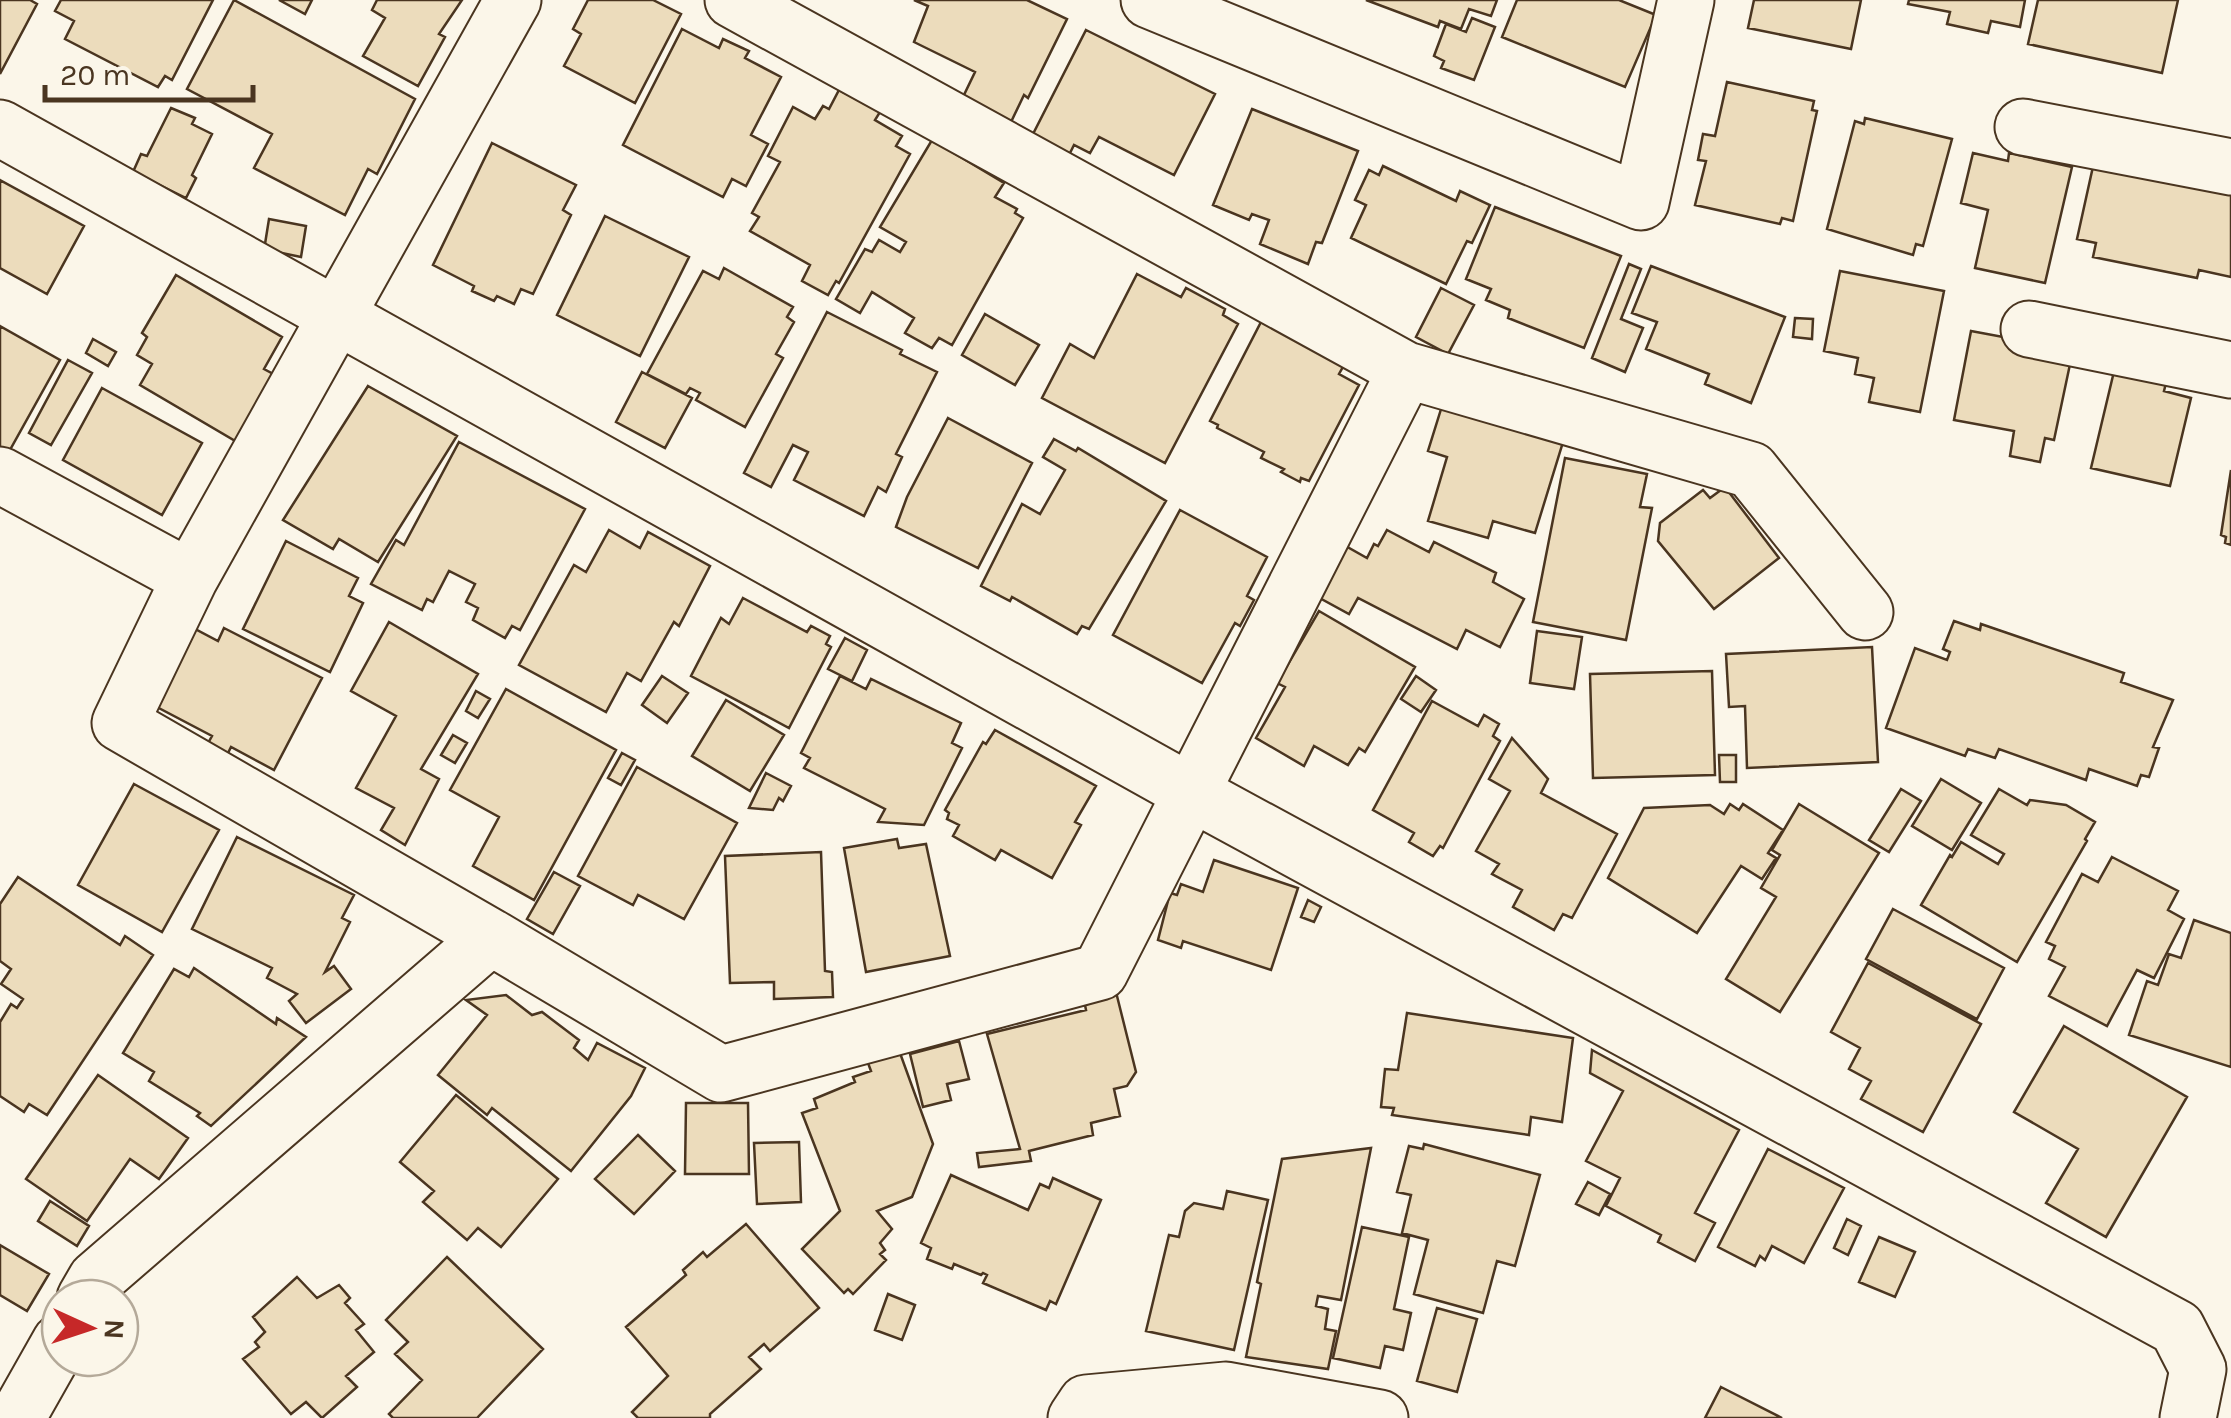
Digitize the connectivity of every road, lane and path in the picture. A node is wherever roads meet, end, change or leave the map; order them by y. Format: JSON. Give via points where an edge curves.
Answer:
{"nodes":[{"id":1,"x":513,"y":0,"type":"edge"},
{"id":2,"x":733,"y":0,"type":"edge"},
{"id":3,"x":1149,"y":0,"type":"edge"},
{"id":4,"x":1686,"y":0,"type":"edge"},
{"id":5,"x":2024,"y":127,"type":"dead end"},
{"id":6,"x":0,"y":128,"type":"edge"},
{"id":7,"x":2231,"y":167,"type":"edge"},
{"id":8,"x":338,"y":316,"type":"junction"},
{"id":9,"x":2029,"y":329,"type":"dead end"},
{"id":10,"x":1406,"y":370,"type":"junction"},
{"id":11,"x":2231,"y":370,"type":"edge"},
{"id":12,"x":0,"y":475,"type":"edge"},
{"id":13,"x":190,"y":578,"type":"junction"},
{"id":14,"x":1865,"y":612,"type":"dead end"},
{"id":15,"x":1192,"y":794,"type":"junction"},
{"id":16,"x":491,"y":937,"type":"junction"},
{"id":17,"x":96,"y":1278,"type":"edge"},
{"id":18,"x":40,"y":1377,"type":"edge"},
{"id":19,"x":17,"y":1418,"type":"edge"},
{"id":20,"x":1076,"y":1418,"type":"edge"},
{"id":21,"x":1380,"y":1418,"type":"edge"},
{"id":22,"x":2188,"y":1418,"type":"edge"}],
"edges":[{"from":1,"to":8,"type":"street"},
{"from":2,"to":10,"type":"street"},
{"from":3,"to":4,"type":"street","via":[[1641,202]]},
{"from":5,"to":7,"type":"street"},
{"from":6,"to":8,"type":"street"},
{"from":8,"to":13,"type":"street"},
{"from":8,"to":15,"type":"street"},
{"from":9,"to":11,"type":"street"},
{"from":10,"to":14,"type":"street","via":[[1752,470]]},
{"from":10,"to":15,"type":"street"},
{"from":12,"to":13,"type":"street"},
{"from":13,"to":16,"type":"street","via":[[120,723]]},
{"from":15,"to":16,"type":"street","via":[[1100,972],[720,1074]]},
{"from":15,"to":22,"type":"street","via":[[2177,1328],[2198,1369]]},
{"from":16,"to":17,"type":"street"},
{"from":18,"to":19,"type":"street"},
{"from":20,"to":21,"type":"street","via":[[1086,1403],[1226,1390]]}]}
